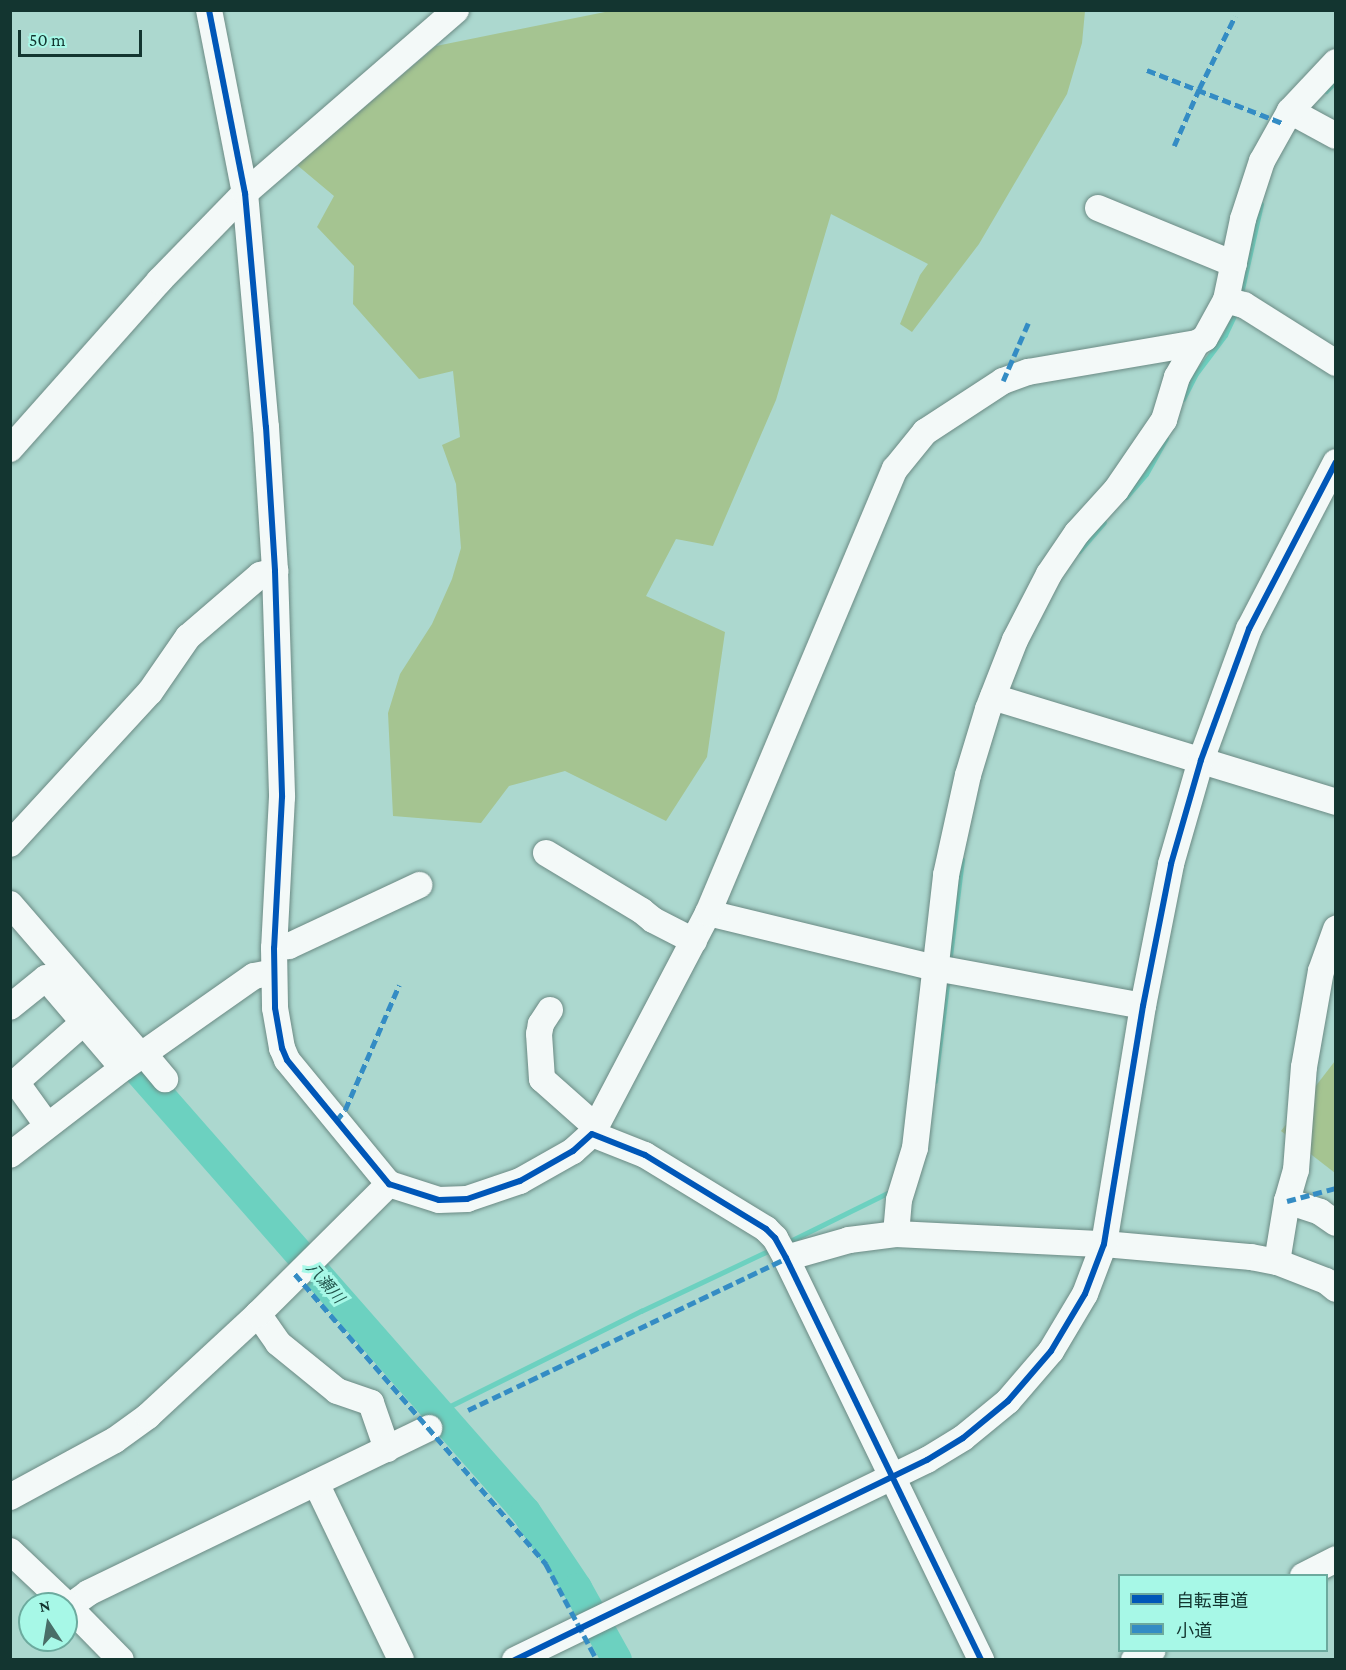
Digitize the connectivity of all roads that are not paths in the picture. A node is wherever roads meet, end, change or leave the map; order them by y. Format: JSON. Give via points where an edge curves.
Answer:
{"nodes":[{"id":1,"x":209,"y":10,"type":"edge"},
{"id":2,"x":456,"y":10,"type":"edge"},
{"id":3,"x":1335,"y":62,"type":"edge"},
{"id":4,"x":1290,"y":111,"type":"junction"},
{"id":5,"x":1335,"y":136,"type":"edge"},
{"id":6,"x":245,"y":193,"type":"junction"},
{"id":7,"x":1098,"y":208,"type":"dead end"},
{"id":8,"x":1234,"y":264,"type":"junction"},
{"id":9,"x":1226,"y":300,"type":"junction"},
{"id":10,"x":1197,"y":343,"type":"junction"},
{"id":11,"x":1335,"y":363,"type":"edge"},
{"id":12,"x":10,"y":449,"type":"edge"},
{"id":13,"x":1335,"y":462,"type":"edge"},
{"id":14,"x":274,"y":571,"type":"junction"},
{"id":15,"x":993,"y":697,"type":"junction"},
{"id":16,"x":1201,"y":760,"type":"junction"},
{"id":17,"x":1335,"y":802,"type":"edge"},
{"id":18,"x":10,"y":844,"type":"edge"},
{"id":19,"x":546,"y":853,"type":"dead end"},
{"id":20,"x":419,"y":885,"type":"dead end"},
{"id":21,"x":10,"y":904,"type":"edge"},
{"id":22,"x":708,"y":914,"type":"junction"},
{"id":23,"x":1335,"y":929,"type":"edge"},
{"id":24,"x":694,"y":941,"type":"junction"},
{"id":25,"x":274,"y":960,"type":"junction"},
{"id":26,"x":936,"y":968,"type":"junction"},
{"id":27,"x":1143,"y":1006,"type":"junction"},
{"id":28,"x":10,"y":1008,"type":"edge"},
{"id":29,"x":550,"y":1010,"type":"dead end"},
{"id":30,"x":83,"y":1023,"type":"junction"},
{"id":31,"x":133,"y":1061,"type":"junction"},
{"id":32,"x":165,"y":1079,"type":"dead end"},
{"id":33,"x":47,"y":1125,"type":"junction"},
{"id":34,"x":594,"y":1131,"type":"junction"},
{"id":35,"x":10,"y":1155,"type":"edge"},
{"id":36,"x":389,"y":1184,"type":"junction"},
{"id":37,"x":1287,"y":1201,"type":"junction"},
{"id":38,"x":1335,"y":1223,"type":"edge"},
{"id":39,"x":896,"y":1233,"type":"junction"},
{"id":40,"x":1104,"y":1244,"type":"junction"},
{"id":41,"x":786,"y":1258,"type":"junction"},
{"id":42,"x":1277,"y":1262,"type":"junction"},
{"id":43,"x":1335,"y":1289,"type":"edge"},
{"id":44,"x":258,"y":1314,"type":"junction"},
{"id":45,"x":429,"y":1428,"type":"dead end"},
{"id":46,"x":387,"y":1449,"type":"junction"},
{"id":47,"x":892,"y":1479,"type":"junction"},
{"id":48,"x":316,"y":1483,"type":"junction"},
{"id":49,"x":10,"y":1497,"type":"edge"},
{"id":50,"x":10,"y":1551,"type":"edge"},
{"id":51,"x":1335,"y":1559,"type":"edge"},
{"id":52,"x":1305,"y":1574,"type":"edge"},
{"id":53,"x":53,"y":1592,"type":"edge"},
{"id":54,"x":78,"y":1599,"type":"edge"},
{"id":55,"x":78,"y":1616,"type":"edge"},
{"id":56,"x":1149,"y":1652,"type":"edge"},
{"id":57,"x":121,"y":1659,"type":"edge"},
{"id":58,"x":401,"y":1659,"type":"edge"},
{"id":59,"x":516,"y":1659,"type":"edge"},
{"id":60,"x":981,"y":1659,"type":"edge"},
{"id":61,"x":1134,"y":1659,"type":"edge"}],
"edges":[{"from":1,"to":6,"type":"street"},
{"from":2,"to":6,"type":"street"},
{"from":3,"to":4,"type":"street"},
{"from":4,"to":5,"type":"street"},
{"from":4,"to":8,"type":"street","via":[[1252,183]]},
{"from":6,"to":12,"type":"street","via":[[159,282]]},
{"from":6,"to":14,"type":"street"},
{"from":7,"to":8,"type":"street"},
{"from":8,"to":9,"type":"street"},
{"from":9,"to":10,"type":"street","via":[[1211,331]]},
{"from":9,"to":11,"type":"street","via":[[1244,305]]},
{"from":10,"to":15,"type":"street","via":[[1177,377],[1164,420],[1116,490],[1077,532],[1049,574],[1015,640]]},
{"from":10,"to":22,"type":"street","via":[[1028,372],[1003,381],[934,425],[908,450],[879,502]]},
{"from":13,"to":16,"type":"street","via":[[1249,629]]},
{"from":14,"to":18,"type":"street","via":[[260,575],[188,637],[150,692]]},
{"from":14,"to":25,"type":"street","via":[[282,797]]},
{"from":15,"to":16,"type":"street"},
{"from":15,"to":26,"type":"street","via":[[968,775],[946,875]]},
{"from":16,"to":17,"type":"street"},
{"from":16,"to":27,"type":"street","via":[[1172,864]]},
{"from":19,"to":24,"type":"street"},
{"from":20,"to":25,"type":"street","via":[[289,946]]},
{"from":21,"to":31,"type":"street","via":[[137,1051]]},
{"from":22,"to":24,"type":"street"},
{"from":22,"to":26,"type":"street"},
{"from":23,"to":37,"type":"street","via":[[1321,970],[1304,1067],[1296,1170]]},
{"from":24,"to":34,"type":"street"},
{"from":25,"to":31,"type":"street"},
{"from":25,"to":36,"type":"street","via":[[278,1032],[287,1060]]},
{"from":26,"to":27,"type":"street"},
{"from":26,"to":39,"type":"street","via":[[915,1148],[899,1200]]},
{"from":27,"to":40,"type":"street"},
{"from":28,"to":30,"type":"street","via":[[46,978]]},
{"from":29,"to":34,"type":"street","via":[[539,1034],[542,1079]]},
{"from":30,"to":31,"type":"street"},
{"from":30,"to":33,"type":"street","via":[[16,1082]]},
{"from":31,"to":32,"type":"street"},
{"from":31,"to":33,"type":"street"},
{"from":33,"to":35,"type":"street"},
{"from":34,"to":36,"type":"street","via":[[573,1151],[520,1181],[467,1199],[439,1200]]},
{"from":34,"to":41,"type":"street","via":[[645,1155],[766,1229]]},
{"from":36,"to":44,"type":"street"},
{"from":37,"to":38,"type":"street","via":[[1320,1212]]},
{"from":37,"to":42,"type":"street"},
{"from":39,"to":40,"type":"street"},
{"from":39,"to":41,"type":"street","via":[[849,1240]]},
{"from":40,"to":42,"type":"street"},
{"from":40,"to":47,"type":"street","via":[[1071,1320],[1030,1378],[963,1438]]},
{"from":41,"to":47,"type":"street"},
{"from":42,"to":43,"type":"street","via":[[1326,1281]]},
{"from":44,"to":46,"type":"street","via":[[278,1342],[337,1391],[371,1403]]},
{"from":44,"to":49,"type":"street","via":[[148,1416],[115,1440]]},
{"from":45,"to":46,"type":"street"},
{"from":46,"to":48,"type":"street"},
{"from":47,"to":59,"type":"street"},
{"from":47,"to":60,"type":"street"},
{"from":48,"to":54,"type":"street"},
{"from":48,"to":58,"type":"street"},
{"from":50,"to":53,"type":"street"},
{"from":51,"to":52,"type":"street"},
{"from":55,"to":57,"type":"street"},
{"from":56,"to":61,"type":"street"}]}
